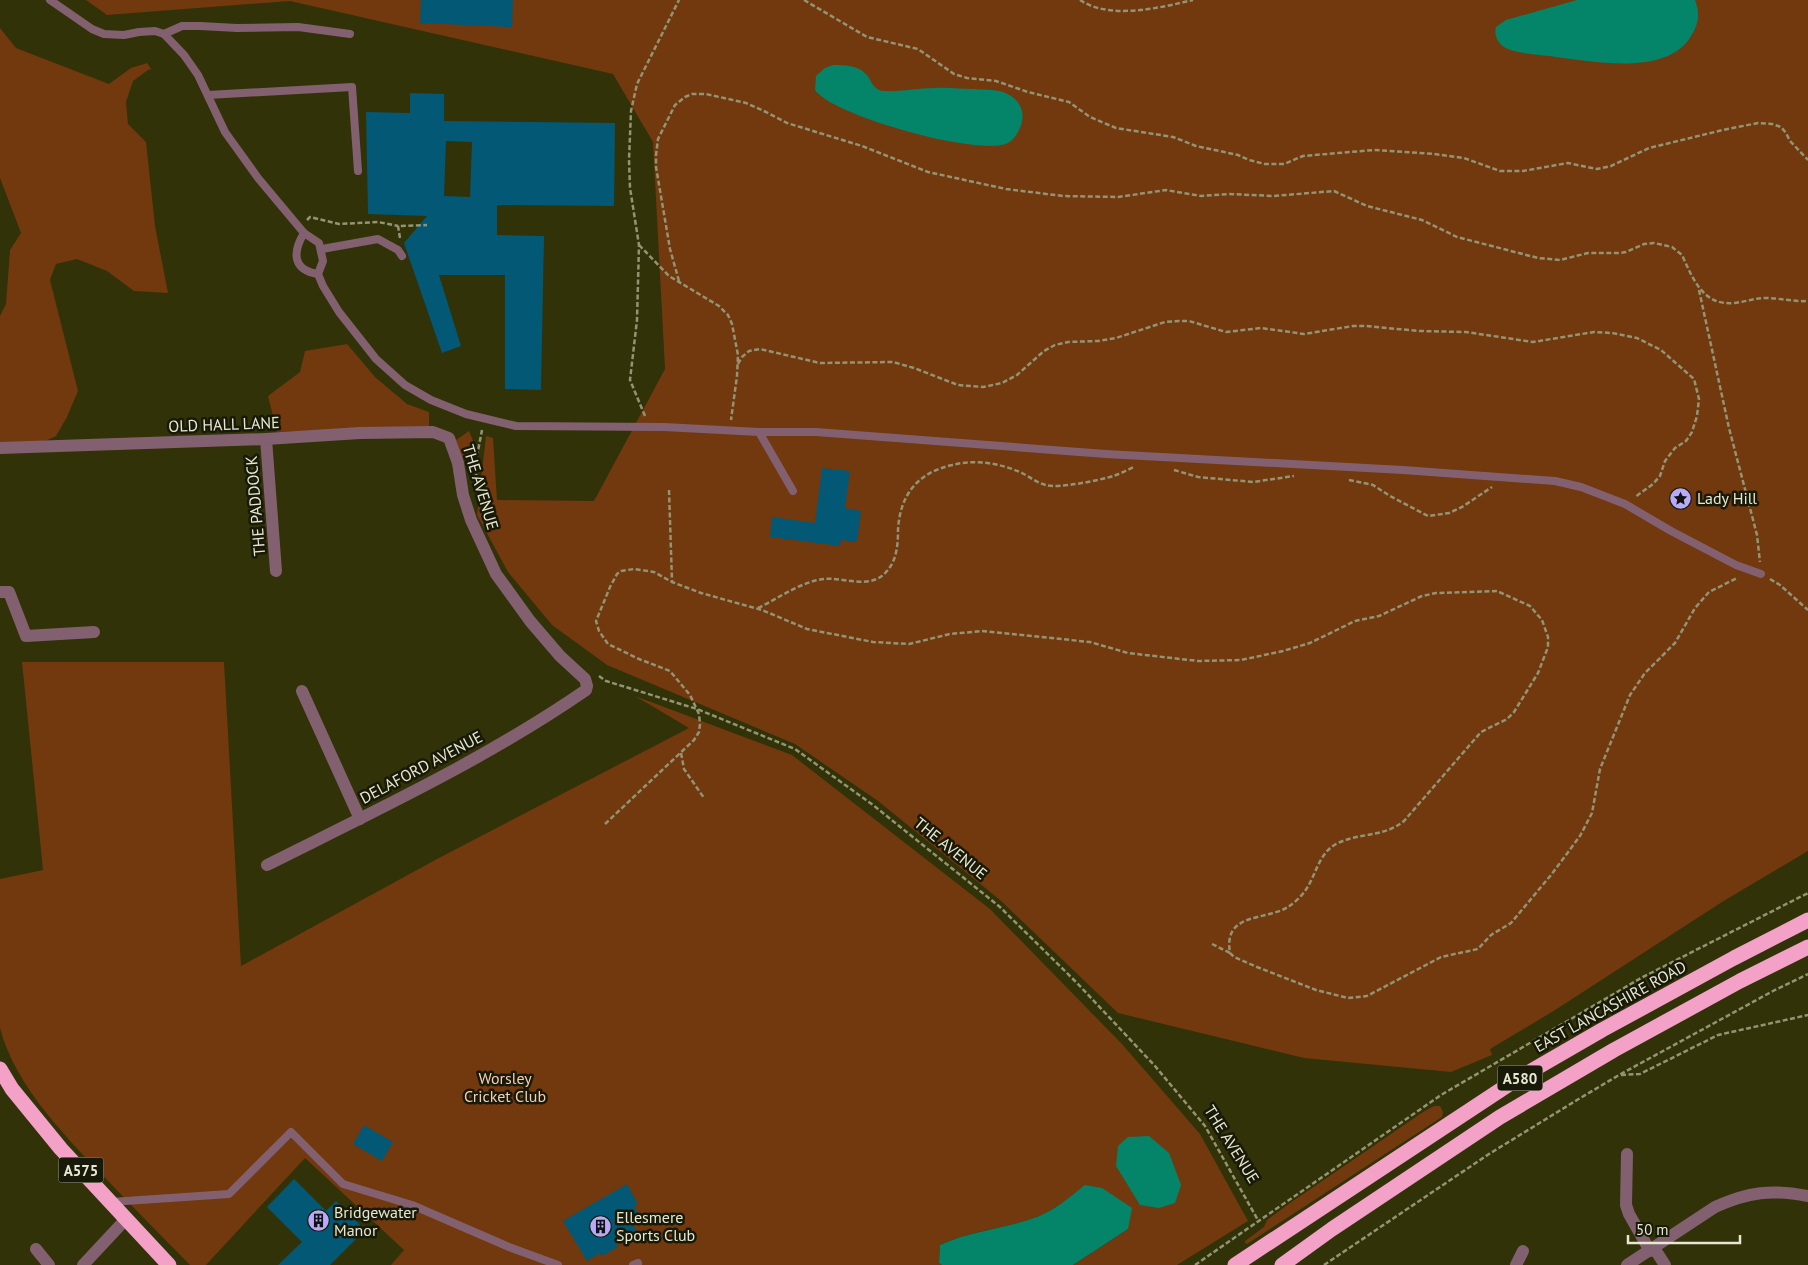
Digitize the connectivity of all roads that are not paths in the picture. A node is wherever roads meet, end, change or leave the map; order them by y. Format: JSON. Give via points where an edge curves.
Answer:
{"nodes":[{"id":1,"x":50,"y":0,"type":"edge"},
{"id":2,"x":164,"y":34,"type":"junction"},
{"id":3,"x":350,"y":34,"type":"dead end"},
{"id":4,"x":208,"y":95,"type":"junction"},
{"id":5,"x":358,"y":171,"type":"dead end"},
{"id":6,"x":304,"y":233,"type":"junction"},
{"id":7,"x":322,"y":249,"type":"junction"},
{"id":8,"x":400,"y":253,"type":"road end"},
{"id":9,"x":318,"y":274,"type":"junction"},
{"id":10,"x":759,"y":432,"type":"junction"},
{"id":11,"x":449,"y":438,"type":"joint"},
{"id":12,"x":266,"y":439,"type":"junction"},
{"id":13,"x":0,"y":448,"type":"edge"},
{"id":14,"x":793,"y":491,"type":"dead end"},
{"id":15,"x":276,"y":571,"type":"dead end"},
{"id":16,"x":1761,"y":574,"type":"road end"},
{"id":17,"x":0,"y":592,"type":"edge"},
{"id":18,"x":94,"y":632,"type":"dead end"},
{"id":19,"x":586,"y":690,"type":"joint"},
{"id":20,"x":302,"y":691,"type":"dead end"},
{"id":21,"x":360,"y":819,"type":"junction"},
{"id":22,"x":267,"y":865,"type":"dead end"},
{"id":23,"x":1808,"y":920,"type":"edge"},
{"id":24,"x":1808,"y":947,"type":"edge"},
{"id":25,"x":0,"y":1069,"type":"edge"},
{"id":26,"x":1627,"y":1154,"type":"dead end"},
{"id":27,"x":1613,"y":1176,"type":"dead end"},
{"id":28,"x":1627,"y":1177,"type":"junction"},
{"id":29,"x":1808,"y":1196,"type":"edge"},
{"id":30,"x":111,"y":1202,"type":"junction"},
{"id":31,"x":126,"y":1219,"type":"junction"},
{"id":32,"x":36,"y":1249,"type":"dead end"},
{"id":33,"x":1652,"y":1249,"type":"junction"},
{"id":34,"x":1523,"y":1250,"type":"dead end"},
{"id":35,"x":49,"y":1265,"type":"edge"},
{"id":36,"x":83,"y":1265,"type":"edge"},
{"id":37,"x":169,"y":1265,"type":"edge"},
{"id":38,"x":558,"y":1265,"type":"edge"},
{"id":39,"x":1235,"y":1265,"type":"edge"},
{"id":40,"x":1282,"y":1265,"type":"edge"},
{"id":41,"x":1516,"y":1265,"type":"edge"},
{"id":42,"x":1627,"y":1265,"type":"edge"},
{"id":43,"x":1665,"y":1265,"type":"edge"}],
"edges":[{"from":1,"to":2,"type":"lane","via":[[104,34],[155,31]]},
{"from":2,"to":3,"type":"lane","via":[[182,26],[298,27]]},
{"from":2,"to":4,"type":"lane","via":[[184,54]]},
{"from":4,"to":5,"type":"lane","via":[[352,87]]},
{"from":4,"to":6,"type":"lane","via":[[225,132]]},
{"from":6,"to":7,"type":"lane","via":[[316,239]]},
{"from":6,"to":9,"type":"lane","via":[[298,244],[299,264],[303,270]]},
{"from":7,"to":8,"type":"lane","via":[[378,239]]},
{"from":7,"to":9,"type":"lane","via":[[323,264]]},
{"from":9,"to":10,"type":"lane","via":[[340,312],[376,359],[405,385],[431,400],[486,420],[516,426]]},
{"from":10,"to":14,"type":"lane"},
{"from":10,"to":16,"type":"lane","via":[[816,432],[1106,454],[1555,481],[1625,504],[1736,565]]},
{"from":11,"to":12,"type":"street","name":"OLD HALL LANE","via":[[433,432]]},
{"from":11,"to":19,"type":"street","name":"THE AVENUE","via":[[471,520],[496,574],[530,621],[585,679]]},
{"from":12,"to":13,"type":"street","name":"OLD HALL LANE"},
{"from":12,"to":15,"type":"street","name":"THE PADDOCK"},
{"from":17,"to":18,"type":"street","via":[[9,592],[26,636]]},
{"from":19,"to":21,"type":"street","name":"DELAFORD AVENUE","via":[[477,756]]},
{"from":20,"to":21,"type":"street"},
{"from":21,"to":22,"type":"street","name":"DELAFORD AVENUE"},
{"from":23,"to":39,"type":"highway","name":"EAST LANCASHIRE ROAD","number":"A580","via":[[1618,1021],[1514,1081]]},
{"from":24,"to":40,"type":"highway","number":"A580","via":[[1614,1050],[1500,1116]]},
{"from":25,"to":30,"type":"highway","number":"A575","via":[[61,1150]]},
{"from":26,"to":28,"type":"street"},
{"from":27,"to":28,"type":"street"},
{"from":28,"to":33,"type":"street","via":[[1626,1205],[1629,1214]]},
{"from":29,"to":33,"type":"street","via":[[1766,1191],[1731,1200]]},
{"from":30,"to":31,"type":"highway","number":"A575"},
{"from":30,"to":38,"type":"lane","via":[[229,1194],[291,1132],[343,1184],[412,1206]]},
{"from":31,"to":36,"type":"street"},
{"from":31,"to":37,"type":"highway","number":"A575"},
{"from":32,"to":35,"type":"street"},
{"from":33,"to":42,"type":"street"},
{"from":33,"to":43,"type":"street"},
{"from":34,"to":41,"type":"street"}]}
